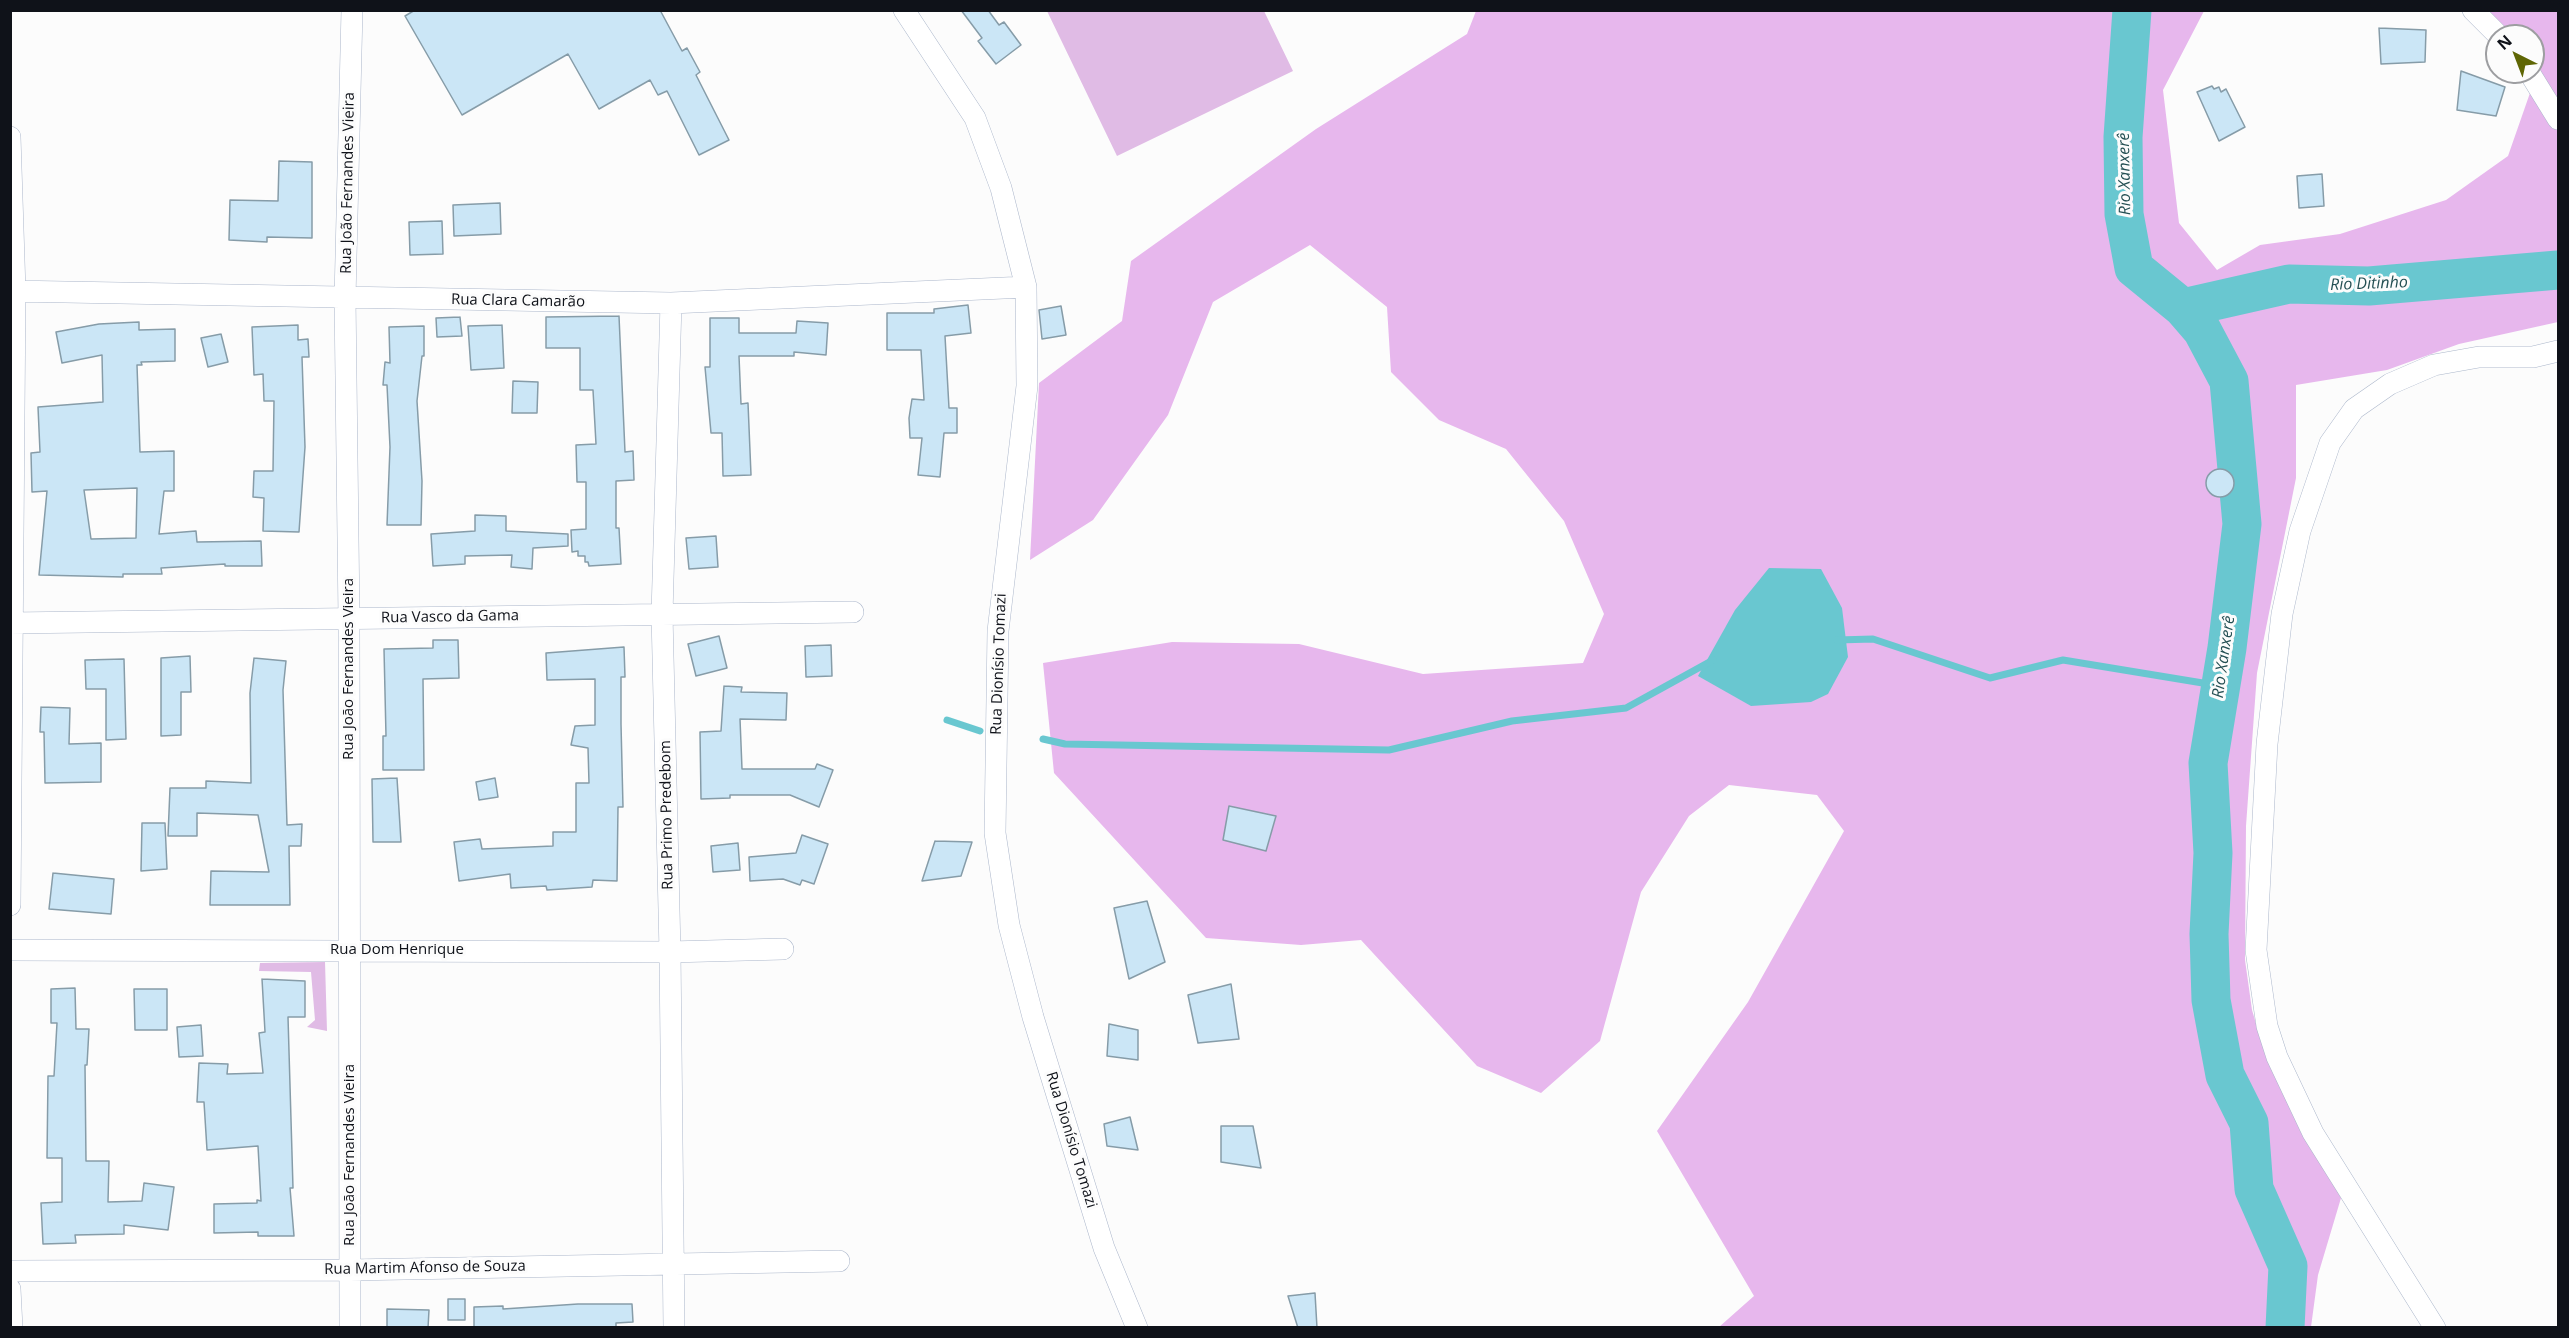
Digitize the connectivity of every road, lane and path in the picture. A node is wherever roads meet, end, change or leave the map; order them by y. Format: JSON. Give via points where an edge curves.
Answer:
{"nodes":[{"id":1,"x":352,"y":10,"type":"edge"},
{"id":2,"x":904,"y":10,"type":"edge"},
{"id":3,"x":2473,"y":10,"type":"edge"},
{"id":4,"x":2487,"y":24,"type":"edge"},
{"id":5,"x":2537,"y":84,"type":"edge"},
{"id":6,"x":2559,"y":119,"type":"edge"},
{"id":7,"x":10,"y":137,"type":"edge"},
{"id":8,"x":1026,"y":287,"type":"junction"},
{"id":9,"x":13,"y":291,"type":"edge"},
{"id":10,"x":345,"y":298,"type":"junction"},
{"id":11,"x":671,"y":303,"type":"junction"},
{"id":12,"x":2559,"y":351,"type":"edge"},
{"id":13,"x":853,"y":612,"type":"dead end"},
{"id":14,"x":662,"y":614,"type":"junction"},
{"id":15,"x":349,"y":618,"type":"junction"},
{"id":16,"x":12,"y":623,"type":"edge"},
{"id":17,"x":10,"y":905,"type":"edge"},
{"id":18,"x":783,"y":949,"type":"dead end"},
{"id":19,"x":10,"y":950,"type":"edge"},
{"id":20,"x":349,"y":950,"type":"junction"},
{"id":21,"x":670,"y":952,"type":"junction"},
{"id":22,"x":839,"y":1261,"type":"dead end"},
{"id":23,"x":675,"y":1263,"type":"junction"},
{"id":24,"x":350,"y":1270,"type":"junction"},
{"id":25,"x":10,"y":1271,"type":"edge"},
{"id":26,"x":10,"y":1289,"type":"edge"},
{"id":27,"x":12,"y":1328,"type":"edge"},
{"id":28,"x":350,"y":1328,"type":"edge"},
{"id":29,"x":674,"y":1328,"type":"edge"},
{"id":30,"x":1137,"y":1328,"type":"edge"},
{"id":31,"x":2435,"y":1328,"type":"edge"}],
"edges":[{"from":1,"to":10,"type":"street","name":"Rua João Fernandes Vieira"},
{"from":2,"to":8,"type":"street","name":"Rua Dionísio Tomazi","via":[[975,118],[1001,188]]},
{"from":3,"to":4,"type":"street"},
{"from":5,"to":6,"type":"street"},
{"from":7,"to":9,"type":"street"},
{"from":8,"to":11,"type":"street","name":"Rua Clara Camarão"},
{"from":8,"to":30,"type":"street","name":"Rua Dionísio Tomazi","via":[[1027,386],[998,631],[994,833],[1009,925],[1030,1006],[1104,1248]]},
{"from":9,"to":10,"type":"street","name":"Rua Clara Camarão"},
{"from":9,"to":16,"type":"street"},
{"from":10,"to":11,"type":"street","name":"Rua Clara Camarão"},
{"from":10,"to":15,"type":"street","name":"Rua João Fernandes Vieira"},
{"from":11,"to":14,"type":"street","name":"Rua Primo Predebom"},
{"from":12,"to":31,"type":"street","via":[[2533,357],[2479,357],[2434,365],[2390,384],[2354,409],[2326,453],[2300,531],[2282,614],[2267,744],[2257,939],[2267,1026],[2277,1057],[2313,1133]]},
{"from":13,"to":14,"type":"street","name":"Rua Vasco da Gama"},
{"from":14,"to":15,"type":"street","name":"Rua Vasco da Gama"},
{"from":14,"to":21,"type":"street","name":"Rua Primo Predebom"},
{"from":15,"to":16,"type":"street","name":"Rua Vasco da Gama"},
{"from":15,"to":20,"type":"street","name":"Rua João Fernandes Vieira"},
{"from":16,"to":17,"type":"street"},
{"from":18,"to":21,"type":"street","name":"Rua Dom Henrique"},
{"from":19,"to":20,"type":"street","name":"Rua Dom Henrique"},
{"from":20,"to":21,"type":"street","name":"Rua Dom Henrique"},
{"from":20,"to":24,"type":"street","name":"Rua João Fernandes Vieira"},
{"from":21,"to":23,"type":"street","name":"Rua Primo Predebom"},
{"from":22,"to":23,"type":"street","name":"Rua Martim Afonso de Souza"},
{"from":23,"to":24,"type":"street","name":"Rua Martim Afonso de Souza"},
{"from":23,"to":29,"type":"street","name":"Rua Primo Predebom"},
{"from":24,"to":25,"type":"street","name":"Rua Martim Afonso de Souza"},
{"from":24,"to":28,"type":"street","name":"Rua João Fernandes Vieira"},
{"from":26,"to":27,"type":"street"}]}
